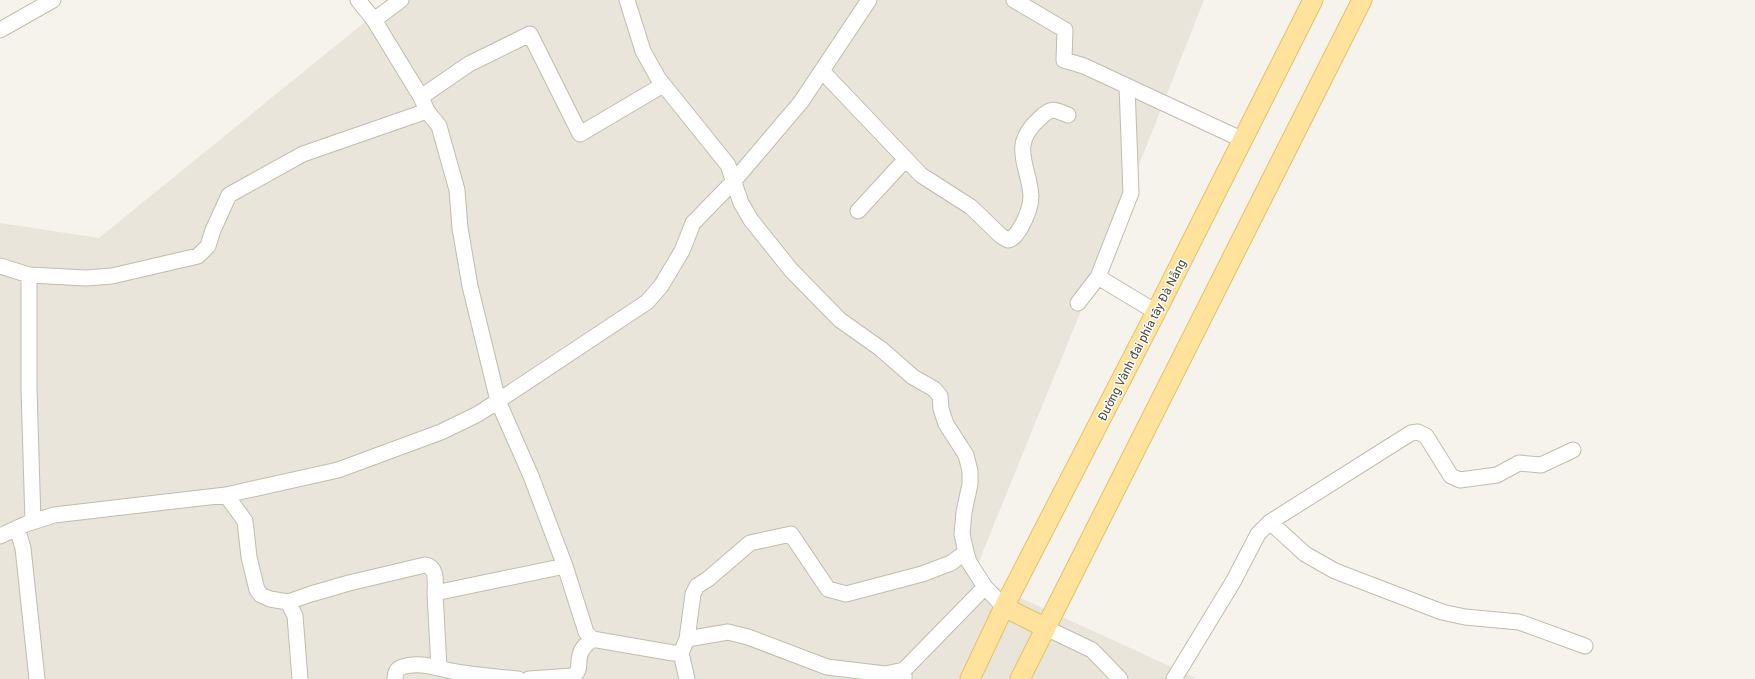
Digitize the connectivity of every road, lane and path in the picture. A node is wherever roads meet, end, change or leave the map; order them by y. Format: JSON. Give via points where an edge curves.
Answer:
{"nodes":[{"id":1,"x":53,"y":0,"type":"edge"},
{"id":2,"x":358,"y":0,"type":"edge"},
{"id":3,"x":401,"y":0,"type":"edge"},
{"id":4,"x":627,"y":0,"type":"edge"},
{"id":5,"x":870,"y":0,"type":"edge"},
{"id":6,"x":1014,"y":0,"type":"edge"},
{"id":7,"x":1313,"y":0,"type":"edge"},
{"id":8,"x":1362,"y":0,"type":"edge"},
{"id":9,"x":1033,"y":5,"type":"edge"},
{"id":10,"x":374,"y":20,"type":"junction"},
{"id":11,"x":0,"y":30,"type":"edge"},
{"id":12,"x":822,"y":71,"type":"junction"},
{"id":13,"x":664,"y":85,"type":"junction"},
{"id":14,"x":1127,"y":86,"type":"junction"},
{"id":15,"x":421,"y":97,"type":"junction"},
{"id":16,"x":427,"y":111,"type":"junction"},
{"id":17,"x":1068,"y":115,"type":"dead end"},
{"id":18,"x":1243,"y":140,"type":"junction"},
{"id":19,"x":905,"y":160,"type":"junction"},
{"id":20,"x":733,"y":182,"type":"junction"},
{"id":21,"x":858,"y":211,"type":"dead end"},
{"id":22,"x":0,"y":266,"type":"edge"},
{"id":23,"x":29,"y":275,"type":"junction"},
{"id":24,"x":1098,"y":277,"type":"junction"},
{"id":25,"x":1078,"y":303,"type":"dead end"},
{"id":26,"x":1156,"y":312,"type":"junction"},
{"id":27,"x":498,"y":401,"type":"junction"},
{"id":28,"x":1573,"y":450,"type":"dead end"},
{"id":29,"x":226,"y":495,"type":"junction"},
{"id":30,"x":33,"y":522,"type":"junction"},
{"id":31,"x":1270,"y":522,"type":"junction"},
{"id":32,"x":17,"y":528,"type":"junction"},
{"id":33,"x":0,"y":536,"type":"edge"},
{"id":34,"x":966,"y":552,"type":"junction"},
{"id":35,"x":565,"y":566,"type":"junction"},
{"id":36,"x":985,"y":588,"type":"junction"},
{"id":37,"x":435,"y":593,"type":"junction"},
{"id":38,"x":288,"y":602,"type":"junction"},
{"id":39,"x":1004,"y":607,"type":"junction"},
{"id":40,"x":1046,"y":628,"type":"junction"},
{"id":41,"x":592,"y":639,"type":"junction"},
{"id":42,"x":687,"y":639,"type":"junction"},
{"id":43,"x":1585,"y":646,"type":"dead end"},
{"id":44,"x":681,"y":653,"type":"junction"},
{"id":45,"x":439,"y":668,"type":"junction"},
{"id":46,"x":904,"y":675,"type":"edge"},
{"id":47,"x":37,"y":679,"type":"edge"},
{"id":48,"x":300,"y":679,"type":"edge"},
{"id":49,"x":395,"y":679,"type":"edge"},
{"id":50,"x":518,"y":679,"type":"edge"},
{"id":51,"x":529,"y":679,"type":"edge"},
{"id":52,"x":687,"y":679,"type":"edge"},
{"id":53,"x":970,"y":679,"type":"edge"},
{"id":54,"x":1020,"y":679,"type":"edge"},
{"id":55,"x":1120,"y":679,"type":"edge"},
{"id":56,"x":1174,"y":679,"type":"edge"}],
"edges":[{"from":1,"to":11,"type":"street"},
{"from":2,"to":10,"type":"street"},
{"from":3,"to":10,"type":"street"},
{"from":4,"to":13,"type":"street","via":[[643,51]]},
{"from":5,"to":12,"type":"street"},
{"from":6,"to":9,"type":"street"},
{"from":7,"to":18,"type":"main road","name":"Đường Vành đai phía tây Đà Nẵng"},
{"from":8,"to":40,"type":"main road"},
{"from":9,"to":14,"type":"street","via":[[1065,30],[1064,60],[1084,66]]},
{"from":10,"to":15,"type":"street"},
{"from":12,"to":19,"type":"street"},
{"from":12,"to":20,"type":"street","via":[[801,102]]},
{"from":13,"to":15,"type":"street","via":[[580,134],[530,34],[469,64]]},
{"from":13,"to":20,"type":"street","via":[[728,165]]},
{"from":14,"to":18,"type":"street"},
{"from":14,"to":24,"type":"street","via":[[1131,193]]},
{"from":15,"to":16,"type":"street"},
{"from":16,"to":23,"type":"street","via":[[303,154],[229,195],[208,246],[198,256],[112,276],[86,278]]},
{"from":16,"to":27,"type":"street","via":[[439,126],[457,190],[460,228],[470,286]]},
{"from":17,"to":19,"type":"street","via":[[1054,109],[1046,112],[1028,131],[1022,148],[1022,158],[1030,188],[1030,207],[1027,217],[1008,240],[971,207],[921,175]]},
{"from":18,"to":26,"type":"main road","name":"Đường Vành đai phía tây Đà Nẵng"},
{"from":19,"to":21,"type":"street"},
{"from":20,"to":27,"type":"street","via":[[693,223],[682,251],[661,286],[647,302]]},
{"from":20,"to":34,"type":"street","via":[[751,220],[791,270],[840,320],[882,349],[913,377],[934,389],[940,396],[946,424],[966,455],[970,471],[962,534]]},
{"from":22,"to":23,"type":"street"},
{"from":23,"to":30,"type":"street"},
{"from":24,"to":25,"type":"street"},
{"from":24,"to":26,"type":"street"},
{"from":26,"to":39,"type":"main road","name":"Đường Vành đai phía tây Đà Nẵng"},
{"from":27,"to":29,"type":"street","via":[[441,432],[338,470]]},
{"from":27,"to":35,"type":"street","via":[[531,476]]},
{"from":28,"to":31,"type":"street","via":[[1541,465],[1519,463],[1497,475],[1460,480],[1451,476],[1426,436],[1415,431]]},
{"from":29,"to":30,"type":"street","via":[[54,515]]},
{"from":29,"to":38,"type":"street","via":[[245,521],[249,557],[257,590],[270,599]]},
{"from":30,"to":32,"type":"street"},
{"from":31,"to":43,"type":"street","via":[[1305,554],[1335,571],[1442,612],[1519,622]]},
{"from":31,"to":56,"type":"street","via":[[1258,534],[1233,582]]},
{"from":32,"to":33,"type":"street"},
{"from":32,"to":47,"type":"street","via":[[23,548]]},
{"from":34,"to":36,"type":"street","via":[[969,562]]},
{"from":34,"to":42,"type":"street","via":[[951,563],[922,574],[846,594],[828,589],[791,534],[750,543],[696,586],[692,594]]},
{"from":35,"to":37,"type":"street"},
{"from":35,"to":41,"type":"street","via":[[586,632]]},
{"from":36,"to":39,"type":"street"},
{"from":36,"to":46,"type":"street"},
{"from":37,"to":38,"type":"street","via":[[435,573],[432,568],[425,565],[349,583]]},
{"from":37,"to":45,"type":"street"},
{"from":38,"to":48,"type":"street","via":[[295,616]]},
{"from":39,"to":40,"type":"main road"},
{"from":39,"to":53,"type":"main road","name":"Đường Vành đai phía tây Đà Nẵng"},
{"from":40,"to":54,"type":"main road"},
{"from":40,"to":55,"type":"street","via":[[1092,650]]},
{"from":41,"to":44,"type":"street"},
{"from":41,"to":51,"type":"street","via":[[582,648],[579,656],[580,667],[573,676]]},
{"from":42,"to":44,"type":"street"},
{"from":42,"to":46,"type":"street","via":[[728,632],[827,667]]},
{"from":44,"to":52,"type":"street"},
{"from":45,"to":49,"type":"street","via":[[421,665],[402,666],[396,671]]},
{"from":45,"to":50,"type":"street"}]}
